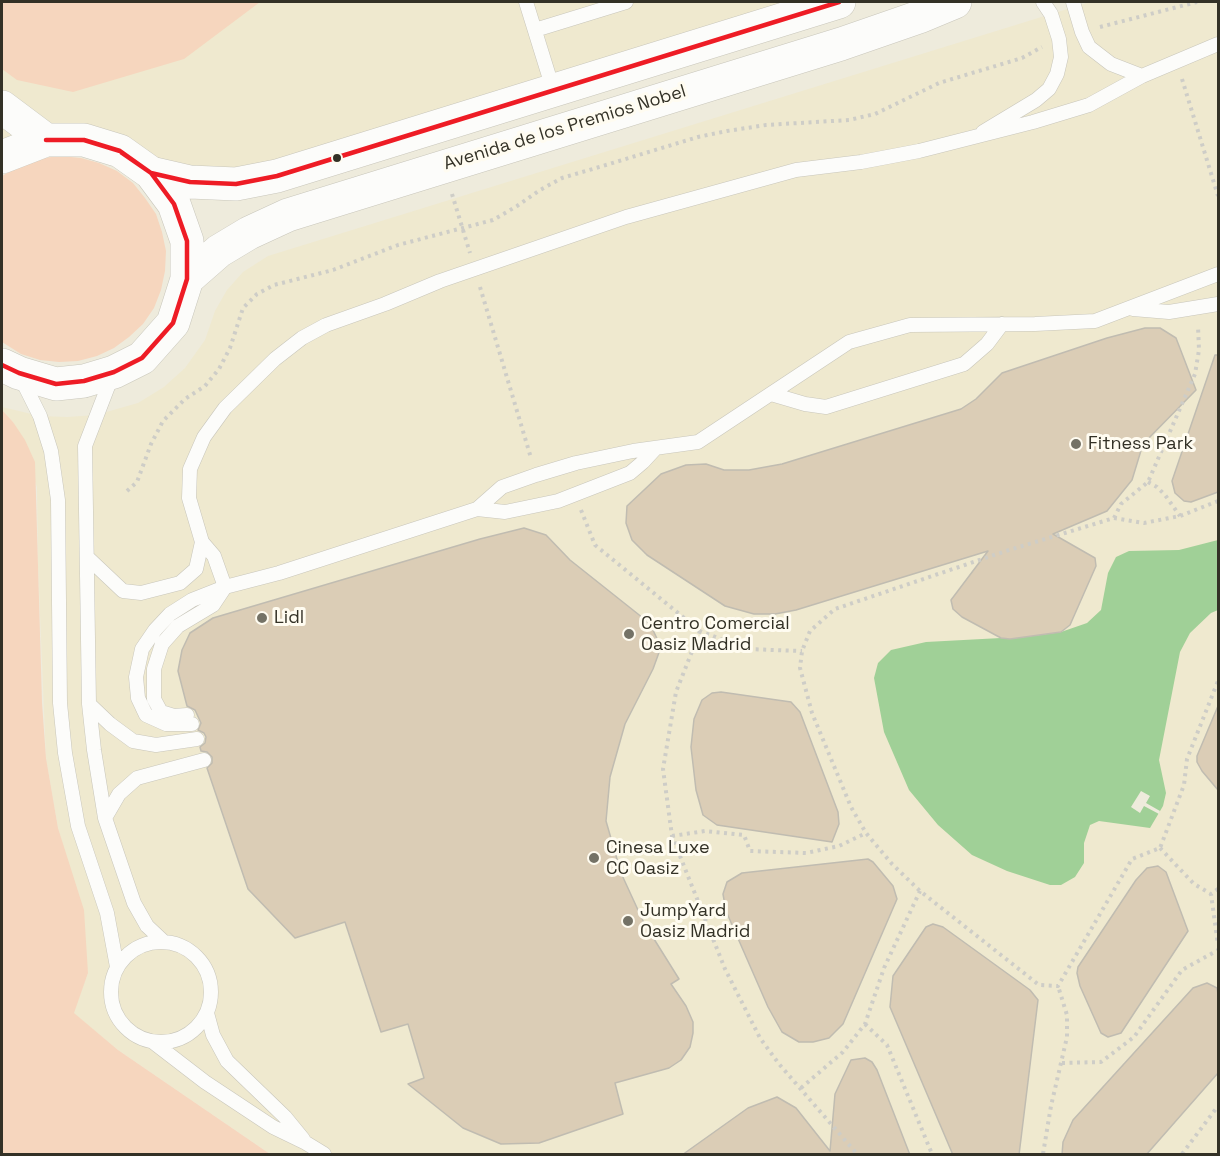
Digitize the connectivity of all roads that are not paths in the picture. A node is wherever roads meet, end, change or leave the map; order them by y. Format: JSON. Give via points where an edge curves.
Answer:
{"nodes":[{"id":1,"x":526,"y":2,"type":"edge"},
{"id":2,"x":626,"y":2,"type":"edge"},
{"id":3,"x":955,"y":2,"type":"edge"},
{"id":4,"x":1043,"y":2,"type":"edge"},
{"id":5,"x":1073,"y":2,"type":"edge"},
{"id":6,"x":832,"y":3,"type":"edge"},
{"id":7,"x":535,"y":30,"type":"junction"},
{"id":8,"x":1218,"y":44,"type":"edge"},
{"id":9,"x":1142,"y":76,"type":"junction"},
{"id":10,"x":553,"y":89,"type":"junction"},
{"id":11,"x":2,"y":107,"type":"edge"},
{"id":12,"x":975,"y":137,"type":"junction"},
{"id":13,"x":46,"y":140,"type":"junction"},
{"id":14,"x":2,"y":157,"type":"edge"},
{"id":15,"x":151,"y":173,"type":"junction"},
{"id":16,"x":1218,"y":274,"type":"edge"},
{"id":17,"x":187,"y":279,"type":"junction"},
{"id":18,"x":1218,"y":304,"type":"edge"},
{"id":19,"x":1128,"y":308,"type":"junction"},
{"id":20,"x":1002,"y":324,"type":"junction"},
{"id":21,"x":10,"y":369,"type":"edge"},
{"id":22,"x":114,"y":372,"type":"junction"},
{"id":23,"x":771,"y":394,"type":"junction"},
{"id":24,"x":655,"y":449,"type":"junction"},
{"id":25,"x":477,"y":509,"type":"junction"},
{"id":26,"x":202,"y":542,"type":"junction"},
{"id":27,"x":87,"y":557,"type":"junction"},
{"id":28,"x":225,"y":587,"type":"junction"},
{"id":29,"x":89,"y":704,"type":"junction"},
{"id":30,"x":191,"y":720,"type":"dead end"},
{"id":31,"x":197,"y":739,"type":"dead end"},
{"id":32,"x":204,"y":760,"type":"dead end"},
{"id":33,"x":105,"y":818,"type":"junction"},
{"id":34,"x":163,"y":941,"type":"junction"},
{"id":35,"x":117,"y":967,"type":"junction"},
{"id":36,"x":207,"y":1013,"type":"junction"},
{"id":37,"x":153,"y":1042,"type":"junction"},
{"id":38,"x":306,"y":1143,"type":"junction"},
{"id":39,"x":324,"y":1155,"type":"edge"}],
"edges":[{"from":1,"to":7,"type":"lane"},
{"from":2,"to":7,"type":"lane"},
{"from":3,"to":17,"type":"street","name":"Avenida de los Premios Nobel","via":[[841,44],[288,214],[219,251]]},
{"from":4,"to":12,"type":"lane","via":[[1052,14],[1059,39],[1061,57],[1057,74],[1049,89],[1036,100]]},
{"from":5,"to":9,"type":"lane","via":[[1089,47],[1112,64]]},
{"from":6,"to":10,"type":"street"},
{"from":7,"to":10,"type":"lane"},
{"from":8,"to":9,"type":"lane"},
{"from":9,"to":12,"type":"lane","via":[[1089,105]]},
{"from":10,"to":15,"type":"street","via":[[277,176],[236,184],[190,182]]},
{"from":11,"to":13,"type":"street"},
{"from":12,"to":26,"type":"lane","via":[[861,162],[796,170],[626,217],[326,324],[275,359],[225,408],[204,437],[190,469],[189,498]]},
{"from":13,"to":14,"type":"street"},
{"from":13,"to":15,"type":"street","via":[[84,140],[120,151]]},
{"from":15,"to":17,"type":"street","via":[[174,204],[187,241]]},
{"from":16,"to":19,"type":"lane"},
{"from":17,"to":22,"type":"street","via":[[172,323],[142,358]]},
{"from":18,"to":19,"type":"lane","via":[[1169,312]]},
{"from":19,"to":20,"type":"lane","via":[[1095,321]]},
{"from":20,"to":23,"type":"lane","via":[[909,325],[849,342]]},
{"from":20,"to":23,"type":"lane","via":[[964,364],[826,407]]},
{"from":21,"to":22,"type":"street","via":[[56,384]]},
{"from":21,"to":35,"type":"lane","via":[[40,416],[51,451],[58,500],[60,703],[65,753],[78,826],[107,913]]},
{"from":22,"to":27,"type":"lane","via":[[85,446]]},
{"from":23,"to":24,"type":"lane","via":[[698,442]]},
{"from":24,"to":25,"type":"lane","via":[[576,463],[536,475],[502,487]]},
{"from":24,"to":25,"type":"lane","via":[[630,473],[575,495],[524,510]]},
{"from":25,"to":28,"type":"lane"},
{"from":26,"to":27,"type":"lane","via":[[196,568],[180,583],[141,593],[123,591]]},
{"from":26,"to":28,"type":"lane","via":[[214,556]]},
{"from":27,"to":29,"type":"lane"},
{"from":28,"to":30,"type":"lane","via":[[213,605],[178,626],[162,644],[154,669],[154,699],[161,712]]},
{"from":29,"to":31,"type":"lane","via":[[133,741],[156,745]]},
{"from":29,"to":33,"type":"lane"},
{"from":32,"to":33,"type":"lane","via":[[137,778],[119,794]]},
{"from":33,"to":34,"type":"lane","via":[[134,903],[147,926]]},
{"from":34,"to":35,"type":"lane","via":[[144,944],[128,953]]},
{"from":34,"to":36,"type":"lane","via":[[189,950],[208,971],[212,999]]},
{"from":35,"to":37,"type":"lane","via":[[111,982],[116,1014],[138,1037]]},
{"from":36,"to":37,"type":"lane","via":[[185,1037]]},
{"from":36,"to":38,"type":"lane","via":[[227,1061]]},
{"from":37,"to":38,"type":"lane","via":[[273,1127]]},
{"from":38,"to":39,"type":"lane"}]}
